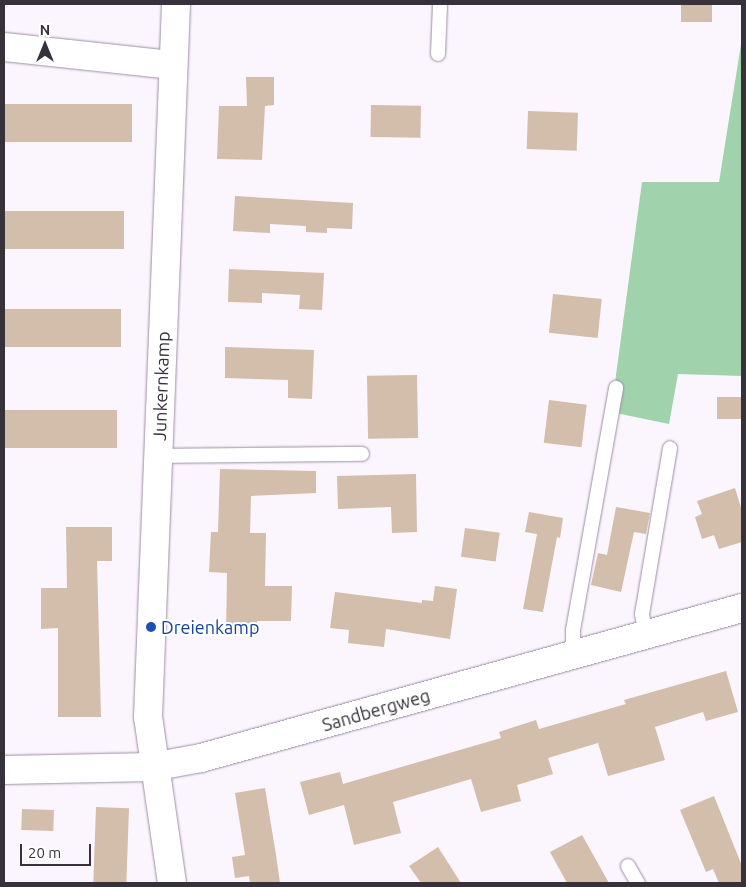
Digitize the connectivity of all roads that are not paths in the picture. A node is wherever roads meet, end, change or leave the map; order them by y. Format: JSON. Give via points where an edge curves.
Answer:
{"nodes":[{"id":1,"x":176,"y":4,"type":"edge"},
{"id":2,"x":440,"y":4,"type":"edge"},
{"id":3,"x":4,"y":47,"type":"edge"},
{"id":4,"x":438,"y":54,"type":"dead end"},
{"id":5,"x":173,"y":65,"type":"junction"},
{"id":6,"x":616,"y":388,"type":"dead end"},
{"id":7,"x":670,"y":448,"type":"dead end"},
{"id":8,"x":362,"y":454,"type":"dead end"},
{"id":9,"x":158,"y":456,"type":"junction"},
{"id":10,"x":742,"y":608,"type":"edge"},
{"id":11,"x":646,"y":635,"type":"junction"},
{"id":12,"x":573,"y":655,"type":"junction"},
{"id":13,"x":152,"y":767,"type":"junction"},
{"id":14,"x":4,"y":770,"type":"edge"},
{"id":15,"x":628,"y":866,"type":"dead end"},
{"id":16,"x":172,"y":883,"type":"edge"},
{"id":17,"x":638,"y":883,"type":"edge"}],
"edges":[{"from":1,"to":5,"type":"street","name":"Junkernkamp"},
{"from":2,"to":4,"type":"lane"},
{"from":3,"to":5,"type":"street"},
{"from":5,"to":9,"type":"street","name":"Junkernkamp"},
{"from":6,"to":12,"type":"lane","via":[[573,630]]},
{"from":7,"to":11,"type":"lane","via":[[642,614]]},
{"from":8,"to":9,"type":"lane"},
{"from":9,"to":13,"type":"street","name":"Junkernkamp","via":[[148,717]]},
{"from":10,"to":11,"type":"street","name":"Sandbergweg"},
{"from":11,"to":12,"type":"street","name":"Sandbergweg"},
{"from":12,"to":13,"type":"street","name":"Sandbergweg","via":[[201,758]]},
{"from":13,"to":14,"type":"street","name":"Sandbergweg"},
{"from":13,"to":16,"type":"street"},
{"from":15,"to":17,"type":"lane"}]}
